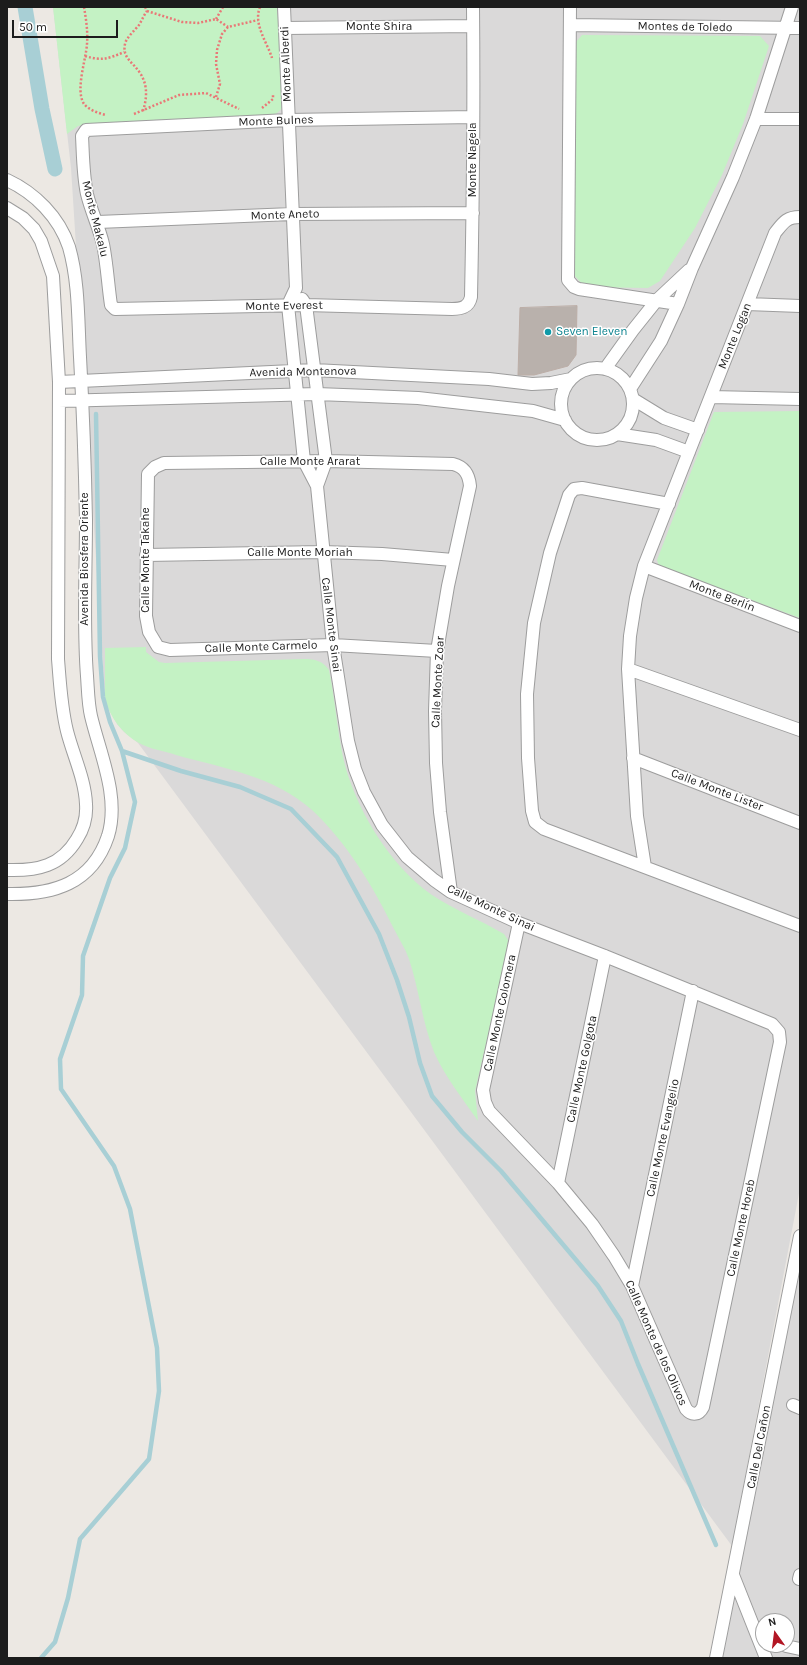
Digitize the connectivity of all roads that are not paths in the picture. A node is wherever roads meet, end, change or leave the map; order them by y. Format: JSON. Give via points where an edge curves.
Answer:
{"nodes":[{"id":1,"x":284,"y":7,"type":"edge"},
{"id":2,"x":473,"y":7,"type":"edge"},
{"id":3,"x":570,"y":7,"type":"edge"},
{"id":4,"x":792,"y":7,"type":"edge"},
{"id":5,"x":570,"y":25,"type":"junction"},
{"id":6,"x":473,"y":26,"type":"junction"},
{"id":7,"x":285,"y":28,"type":"junction"},
{"id":8,"x":786,"y":28,"type":"junction"},
{"id":9,"x":800,"y":28,"type":"edge"},
{"id":10,"x":473,"y":117,"type":"junction"},
{"id":11,"x":756,"y":119,"type":"junction"},
{"id":12,"x":800,"y":119,"type":"edge"},
{"id":13,"x":288,"y":120,"type":"junction"},
{"id":14,"x":82,"y":136,"type":"joint"},
{"id":15,"x":7,"y":180,"type":"edge"},
{"id":16,"x":7,"y":208,"type":"edge"},
{"id":17,"x":473,"y":213,"type":"junction"},
{"id":18,"x":292,"y":214,"type":"junction"},
{"id":19,"x":800,"y":217,"type":"edge"},
{"id":20,"x":98,"y":222,"type":"junction"},
{"id":21,"x":692,"y":268,"type":"junction"},
{"id":22,"x":296,"y":288,"type":"junction"},
{"id":23,"x":657,"y":300,"type":"junction"},
{"id":24,"x":111,"y":302,"type":"joint"},
{"id":25,"x":678,"y":304,"type":"junction"},
{"id":26,"x":747,"y":304,"type":"junction"},
{"id":27,"x":288,"y":305,"type":"junction"},
{"id":28,"x":306,"y":305,"type":"junction"},
{"id":29,"x":800,"y":306,"type":"edge"},
{"id":30,"x":461,"y":309,"type":"joint"},
{"id":31,"x":605,"y":369,"type":"junction"},
{"id":32,"x":314,"y":370,"type":"junction"},
{"id":33,"x":295,"y":371,"type":"junction"},
{"id":34,"x":571,"y":379,"type":"junction"},
{"id":35,"x":81,"y":381,"type":"junction"},
{"id":36,"x":59,"y":382,"type":"junction"},
{"id":37,"x":317,"y":394,"type":"junction"},
{"id":38,"x":632,"y":394,"type":"junction"},
{"id":39,"x":297,"y":395,"type":"junction"},
{"id":40,"x":711,"y":397,"type":"junction"},
{"id":41,"x":800,"y":399,"type":"edge"},
{"id":42,"x":59,"y":401,"type":"junction"},
{"id":43,"x":81,"y":401,"type":"junction"},
{"id":44,"x":565,"y":420,"type":"junction"},
{"id":45,"x":698,"y":430,"type":"junction"},
{"id":46,"x":617,"y":434,"type":"junction"},
{"id":47,"x":689,"y":452,"type":"junction"},
{"id":48,"x":326,"y":460,"type":"junction"},
{"id":49,"x":304,"y":461,"type":"junction"},
{"id":50,"x":151,"y":470,"type":"joint"},
{"id":51,"x":467,"y":475,"type":"joint"},
{"id":52,"x":317,"y":486,"type":"junction"},
{"id":53,"x":669,"y":504,"type":"junction"},
{"id":54,"x":322,"y":552,"type":"junction"},
{"id":55,"x":146,"y":555,"type":"junction"},
{"id":56,"x":453,"y":560,"type":"junction"},
{"id":57,"x":644,"y":566,"type":"junction"},
{"id":58,"x":800,"y":626,"type":"edge"},
{"id":59,"x":333,"y":645,"type":"junction"},
{"id":60,"x":158,"y":647,"type":"joint"},
{"id":61,"x":437,"y":651,"type":"junction"},
{"id":62,"x":628,"y":669,"type":"junction"},
{"id":63,"x":800,"y":730,"type":"edge"},
{"id":64,"x":633,"y":758,"type":"junction"},
{"id":65,"x":800,"y":823,"type":"edge"},
{"id":66,"x":645,"y":867,"type":"junction"},
{"id":67,"x":7,"y":870,"type":"edge"},
{"id":68,"x":451,"y":892,"type":"junction"},
{"id":69,"x":7,"y":894,"type":"edge"},
{"id":70,"x":519,"y":923,"type":"junction"},
{"id":71,"x":800,"y":926,"type":"edge"},
{"id":72,"x":605,"y":956,"type":"junction"},
{"id":73,"x":693,"y":991,"type":"junction"},
{"id":74,"x":780,"y":1037,"type":"joint"},
{"id":75,"x":484,"y":1102,"type":"joint"},
{"id":76,"x":558,"y":1182,"type":"junction"},
{"id":77,"x":800,"y":1236,"type":"edge"},
{"id":78,"x":632,"y":1286,"type":"junction"},
{"id":79,"x":795,"y":1292,"type":"edge"},
{"id":80,"x":694,"y":1414,"type":"joint"},
{"id":81,"x":733,"y":1575,"type":"junction"},
{"id":82,"x":716,"y":1658,"type":"edge"},
{"id":83,"x":766,"y":1658,"type":"edge"}],
"edges":[{"from":1,"to":7,"type":"street","name":"Monte Alberdi"},
{"from":2,"to":6,"type":"street","name":"Monte Nagela"},
{"from":3,"to":5,"type":"street"},
{"from":4,"to":8,"type":"street"},
{"from":5,"to":8,"type":"street","name":"Montes de Toledo"},
{"from":5,"to":23,"type":"street","via":[[568,280],[579,289]]},
{"from":6,"to":7,"type":"street","name":"Monte Shira"},
{"from":6,"to":10,"type":"street","name":"Monte Nagela"},
{"from":7,"to":13,"type":"street","name":"Monte Alberdi"},
{"from":8,"to":9,"type":"street","name":"Montes de Toledo"},
{"from":8,"to":11,"type":"street"},
{"from":10,"to":13,"type":"street","name":"Monte Bulnes"},
{"from":10,"to":17,"type":"street","name":"Monte Nagela"},
{"from":11,"to":12,"type":"street"},
{"from":11,"to":21,"type":"street","via":[[734,177]]},
{"from":13,"to":14,"type":"street","name":"Monte Bulnes","via":[[89,129],[84,131]]},
{"from":13,"to":18,"type":"street","name":"Monte Alberdi"},
{"from":14,"to":20,"type":"street","name":"Monte Makalu","via":[[87,193]]},
{"from":15,"to":35,"type":"street","name":"Avenida Biosfera Oriente","via":[[20,186],[46,208],[61,229],[68,245],[76,283]]},
{"from":16,"to":36,"type":"street","via":[[34,229],[48,258],[53,282]]},
{"from":17,"to":18,"type":"street","name":"Monte Aneto"},
{"from":17,"to":30,"type":"street","name":"Monte Nagela","via":[[471,296],[468,304]]},
{"from":18,"to":20,"type":"street","name":"Monte Aneto"},
{"from":18,"to":22,"type":"street","name":"Monte Alberdi"},
{"from":19,"to":26,"type":"street","name":"Monte Logan","via":[[784,221],[775,233]]},
{"from":20,"to":24,"type":"street","name":"Monte Makalu"},
{"from":21,"to":23,"type":"street"},
{"from":21,"to":25,"type":"street"},
{"from":22,"to":27,"type":"street"},
{"from":22,"to":28,"type":"street"},
{"from":23,"to":25,"type":"street"},
{"from":23,"to":31,"type":"street"},
{"from":24,"to":27,"type":"street","name":"Monte Everest","via":[[115,309]]},
{"from":25,"to":38,"type":"street"},
{"from":26,"to":29,"type":"street"},
{"from":26,"to":40,"type":"street","name":"Monte Logan"},
{"from":27,"to":28,"type":"street","name":"Monte Everest"},
{"from":27,"to":33,"type":"street"},
{"from":28,"to":30,"type":"street","name":"Monte Everest"},
{"from":28,"to":32,"type":"street"},
{"from":31,"to":34,"type":"street","via":[[587,370]]},
{"from":31,"to":38,"type":"street","via":[[616,373],[624,380]]},
{"from":32,"to":33,"type":"street","name":"Avenida Montenova"},
{"from":32,"to":34,"type":"street","name":"Avenida Montenova","via":[[460,377],[532,384]]},
{"from":32,"to":37,"type":"street"},
{"from":33,"to":35,"type":"street","name":"Avenida Montenova"},
{"from":33,"to":39,"type":"street"},
{"from":34,"to":44,"type":"street","via":[[562,399]]},
{"from":35,"to":36,"type":"street","name":"Avenida Montenova"},
{"from":35,"to":43,"type":"street","name":"Avenida Biosfera Oriente"},
{"from":36,"to":42,"type":"street"},
{"from":37,"to":39,"type":"street","name":"Avenida Montenova"},
{"from":37,"to":44,"type":"street","name":"Avenida Montenova","via":[[418,398],[533,411]]},
{"from":37,"to":48,"type":"street"},
{"from":38,"to":45,"type":"street","via":[[664,418]]},
{"from":38,"to":46,"type":"street","via":[[633,409],[630,419]]},
{"from":39,"to":43,"type":"street","name":"Avenida Montenova"},
{"from":39,"to":49,"type":"street"},
{"from":40,"to":41,"type":"street"},
{"from":40,"to":45,"type":"street","name":"Monte Logan"},
{"from":42,"to":43,"type":"street","name":"Avenida Montenova"},
{"from":42,"to":67,"type":"street","via":[[60,692],[67,732],[83,788],[86,815],[83,830],[62,858],[31,870]]},
{"from":43,"to":69,"type":"street","name":"Avenida Biosfera Oriente","via":[[86,521],[86,668],[91,715],[106,770],[112,818],[100,854],[90,868],[74,881],[46,892]]},
{"from":44,"to":46,"type":"street","via":[[579,435],[588,438],[598,440]]},
{"from":45,"to":47,"type":"street","name":"Monte Logan"},
{"from":46,"to":47,"type":"street","via":[[656,440]]},
{"from":47,"to":53,"type":"street","name":"Monte Logan"},
{"from":48,"to":49,"type":"street","name":"Calle Monte Ararat"},
{"from":48,"to":51,"type":"street","name":"Calle Monte Ararat","via":[[453,464],[462,468]]},
{"from":48,"to":52,"type":"street"},
{"from":49,"to":50,"type":"street","name":"Calle Monte Ararat","via":[[164,463]]},
{"from":49,"to":52,"type":"street"},
{"from":50,"to":55,"type":"street","name":"Calle Monte Takahe","via":[[147,479]]},
{"from":51,"to":56,"type":"street","name":"Calle Monte Zoar","via":[[469,495]]},
{"from":52,"to":54,"type":"street","name":"Calle Monte Sinai"},
{"from":53,"to":57,"type":"street","name":"Monte Logan"},
{"from":53,"to":66,"type":"street","via":[[582,488],[574,489],[569,495],[550,553],[534,623],[527,694],[528,758],[535,822],[544,829]]},
{"from":54,"to":55,"type":"street","name":"Calle Monte Moriah"},
{"from":54,"to":56,"type":"street","name":"Calle Monte Moriah"},
{"from":54,"to":59,"type":"street","name":"Calle Monte Sinai"},
{"from":55,"to":60,"type":"street","name":"Calle Monte Takahe","via":[[147,625]]},
{"from":56,"to":61,"type":"street","name":"Calle Monte Zoar"},
{"from":57,"to":58,"type":"street","name":"Monte Berlín"},
{"from":57,"to":62,"type":"street","name":"Monte Logan","via":[[630,636]]},
{"from":59,"to":60,"type":"street","name":"Calle Monte Carmelo","via":[[170,650]]},
{"from":59,"to":61,"type":"street","name":"Calle Monte Carmelo"},
{"from":59,"to":68,"type":"street","name":"Calle Monte Sinai","via":[[348,741],[364,792],[382,825],[407,857]]},
{"from":61,"to":68,"type":"street","name":"Calle Monte Zoar","via":[[436,763]]},
{"from":62,"to":63,"type":"street"},
{"from":62,"to":64,"type":"street","name":"Monte Logan"},
{"from":64,"to":65,"type":"street","name":"Calle Monte Lister"},
{"from":64,"to":66,"type":"street","name":"Monte Logan","via":[[637,816]]},
{"from":66,"to":71,"type":"street"},
{"from":68,"to":70,"type":"street","name":"Calle Monte Sinai"},
{"from":70,"to":72,"type":"street","name":"Calle Monte Sinai"},
{"from":70,"to":75,"type":"street","name":"Calle Monte Colomera","via":[[483,1090]]},
{"from":72,"to":73,"type":"street","name":"Calle Monte Sinai"},
{"from":72,"to":76,"type":"street","name":"Calle Monte Golgota"},
{"from":73,"to":74,"type":"street","name":"Calle Monte Sinai","via":[[772,1024],[778,1029]]},
{"from":73,"to":78,"type":"street","name":"Calle Monte Evangelio"},
{"from":74,"to":80,"type":"street","name":"Calle Monte Horeb","via":[[703,1407]]},
{"from":75,"to":76,"type":"street","name":"Calle Monte de los Olivos","via":[[489,1111]]},
{"from":76,"to":78,"type":"street","name":"Calle Monte de los Olivos","via":[[592,1224]]},
{"from":77,"to":79,"type":"street","name":"Calle Del Cañon"},
{"from":78,"to":80,"type":"street","name":"Calle Monte de los Olivos","via":[[686,1409]]},
{"from":79,"to":81,"type":"street","name":"Calle Del Cañon"},
{"from":81,"to":82,"type":"street","name":"Calle Del Cañon"},
{"from":81,"to":83,"type":"street"}]}
